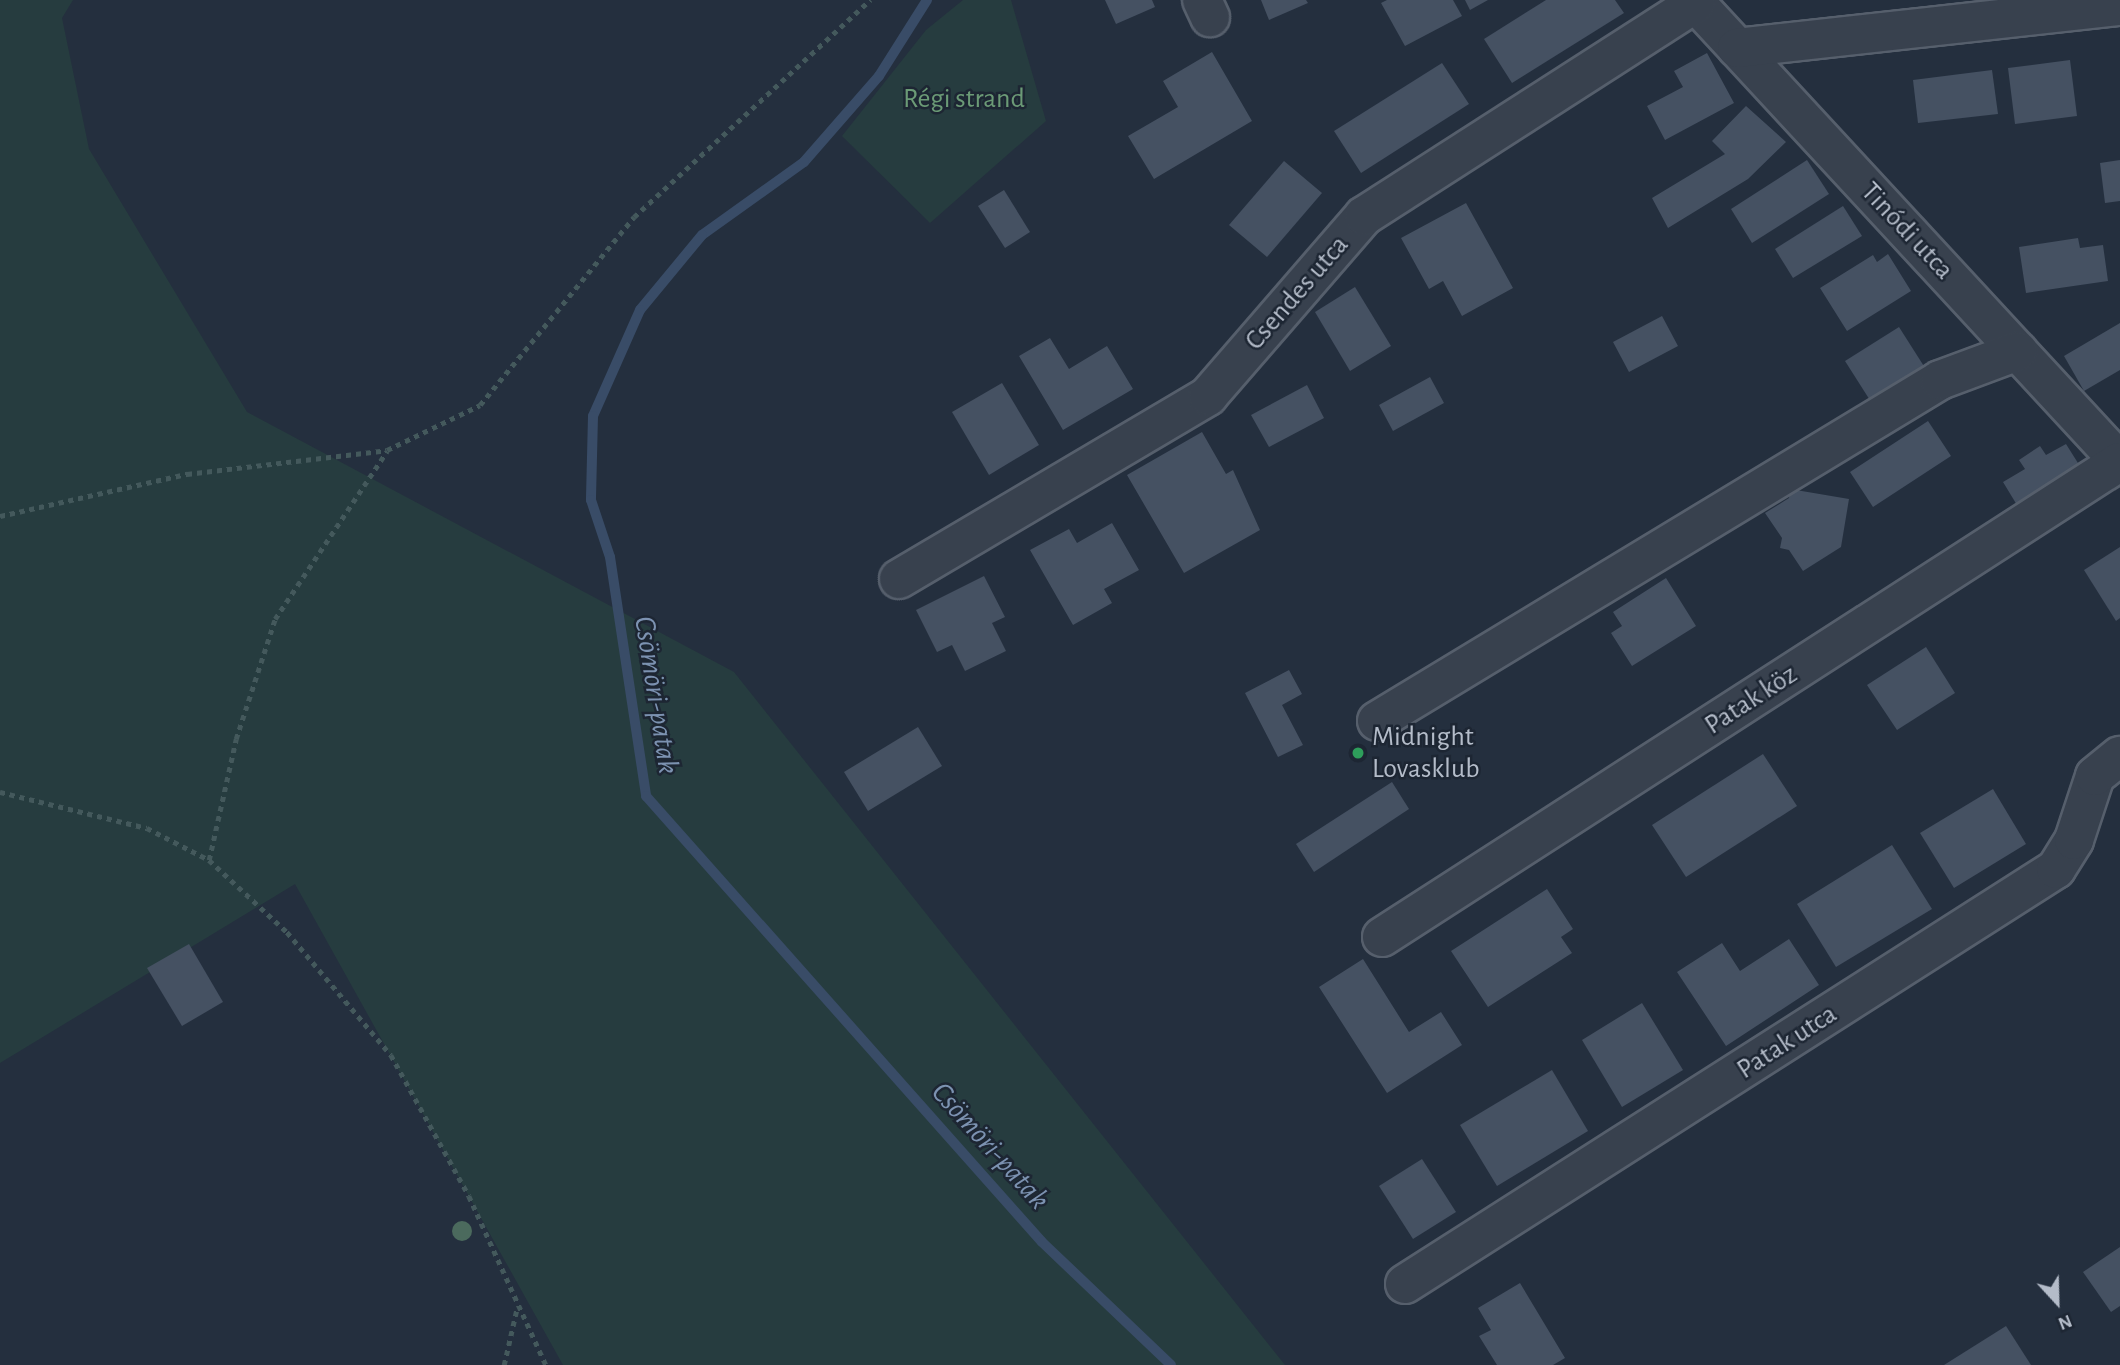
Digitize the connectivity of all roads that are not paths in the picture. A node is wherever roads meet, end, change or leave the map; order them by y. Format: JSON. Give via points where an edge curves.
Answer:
{"nodes":[{"id":1,"x":1694,"y":2,"type":"edge"},
{"id":2,"x":2120,"y":6,"type":"edge"},
{"id":3,"x":1737,"y":48,"type":"junction"},
{"id":4,"x":2018,"y":351,"type":"junction"},
{"id":5,"x":2120,"y":462,"type":"edge"},
{"id":6,"x":899,"y":579,"type":"dead end"},
{"id":7,"x":1377,"y":721,"type":"dead end"},
{"id":8,"x":2120,"y":756,"type":"edge"},
{"id":9,"x":1382,"y":937,"type":"dead end"},
{"id":10,"x":1405,"y":1283,"type":"dead end"}],
"edges":[{"from":1,"to":3,"type":"street","name":"Tinódi utca"},
{"from":1,"to":6,"type":"street","name":"Csendes utca","via":[[1364,216],[1208,396]]},
{"from":2,"to":3,"type":"street"},
{"from":3,"to":4,"type":"street","name":"Tinódi utca"},
{"from":4,"to":5,"type":"street","name":"Tinódi utca"},
{"from":4,"to":7,"type":"street","via":[[1940,380]]},
{"from":5,"to":9,"type":"street","name":"Patak köz"},
{"from":8,"to":10,"type":"street","name":"Patak utca","via":[[2095,776],[2074,840],[2056,869]]}]}
